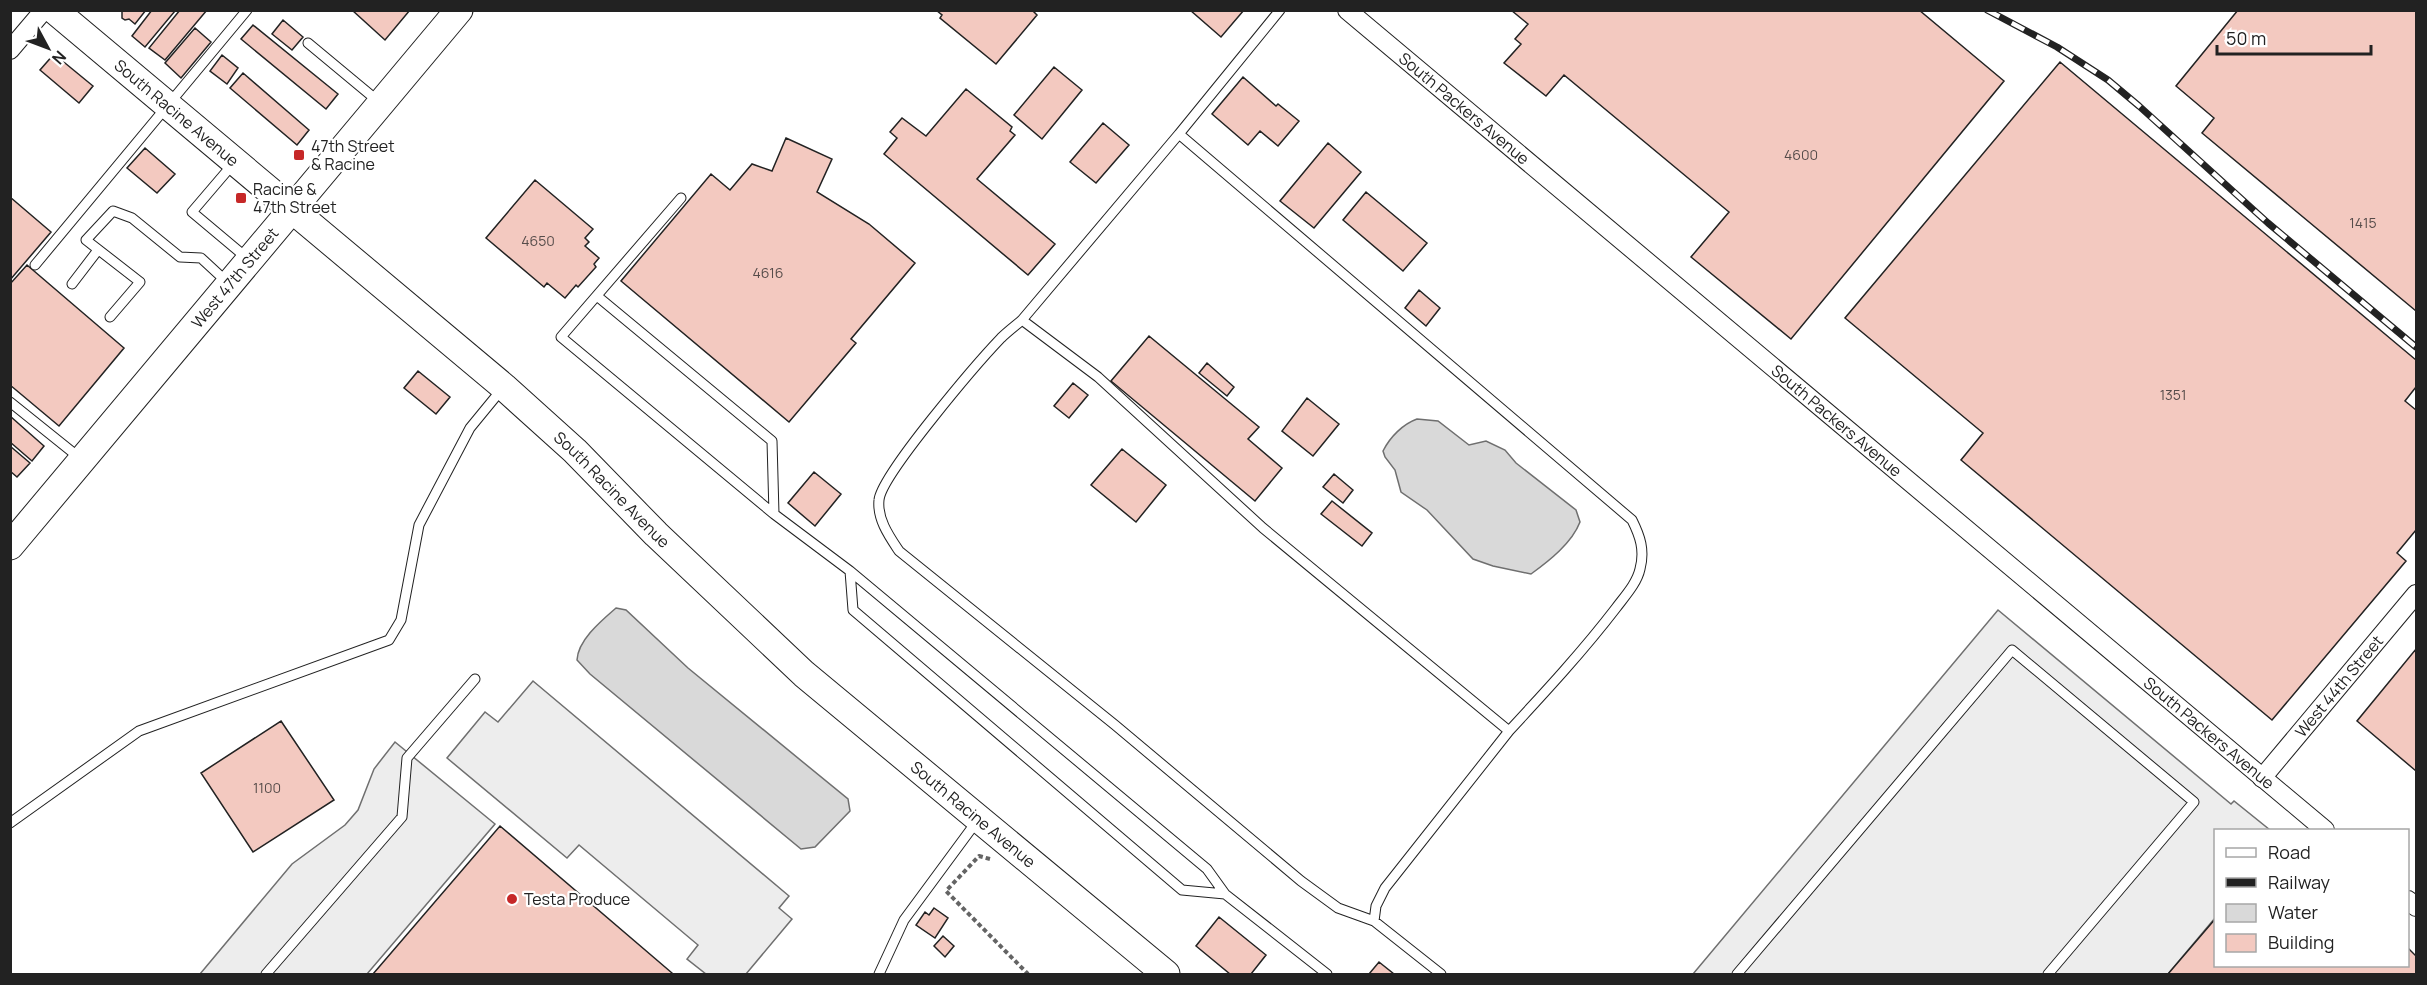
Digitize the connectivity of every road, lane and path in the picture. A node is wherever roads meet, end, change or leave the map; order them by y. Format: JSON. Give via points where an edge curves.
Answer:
{"nodes":[{"id":1,"x":44,"y":10,"type":"edge"},
{"id":2,"x":54,"y":10,"type":"edge"},
{"id":3,"x":248,"y":10,"type":"edge"},
{"id":4,"x":459,"y":10,"type":"edge"},
{"id":5,"x":1280,"y":10,"type":"edge"},
{"id":6,"x":1347,"y":10,"type":"edge"},
{"id":7,"x":308,"y":43,"type":"dead end"},
{"id":8,"x":10,"y":50,"type":"edge"},
{"id":9,"x":381,"y":104,"type":"junction"},
{"id":10,"x":168,"y":105,"type":"junction"},
{"id":11,"x":1179,"y":134,"type":"junction"},
{"id":12,"x":235,"y":161,"type":"junction"},
{"id":13,"x":681,"y":198,"type":"dead end"},
{"id":14,"x":292,"y":210,"type":"junction"},
{"id":15,"x":98,"y":250,"type":"junction"},
{"id":16,"x":250,"y":260,"type":"junction"},
{"id":17,"x":35,"y":265,"type":"dead end"},
{"id":18,"x":72,"y":284,"type":"dead end"},
{"id":19,"x":230,"y":285,"type":"junction"},
{"id":20,"x":597,"y":296,"type":"junction"},
{"id":21,"x":110,"y":317,"type":"dead end"},
{"id":22,"x":1022,"y":320,"type":"junction"},
{"id":23,"x":504,"y":387,"type":"junction"},
{"id":24,"x":10,"y":402,"type":"edge"},
{"id":25,"x":82,"y":461,"type":"junction"},
{"id":26,"x":774,"y":514,"type":"junction"},
{"id":27,"x":10,"y":546,"type":"edge"},
{"id":28,"x":850,"y":571,"type":"junction"},
{"id":29,"x":2416,"y":594,"type":"edge"},
{"id":30,"x":475,"y":679,"type":"dead end"},
{"id":31,"x":1509,"y":731,"type":"junction"},
{"id":32,"x":2262,"y":778,"type":"junction"},
{"id":33,"x":979,"y":819,"type":"junction"},
{"id":34,"x":10,"y":823,"type":"edge"},
{"id":35,"x":2323,"y":829,"type":"edge"},
{"id":36,"x":996,"y":861,"type":"dead end"},
{"id":37,"x":1225,"y":894,"type":"junction"},
{"id":38,"x":1374,"y":921,"type":"junction"},
{"id":39,"x":266,"y":975,"type":"edge"},
{"id":40,"x":879,"y":975,"type":"edge"},
{"id":41,"x":1028,"y":975,"type":"edge"},
{"id":42,"x":1166,"y":975,"type":"edge"},
{"id":43,"x":1328,"y":975,"type":"edge"},
{"id":44,"x":1441,"y":975,"type":"edge"},
{"id":45,"x":1737,"y":975,"type":"edge"},
{"id":46,"x":2048,"y":975,"type":"edge"}],
"edges":[{"from":1,"to":8,"type":"street"},
{"from":2,"to":10,"type":"street","name":"South Racine Avenue"},
{"from":3,"to":10,"type":"lane"},
{"from":4,"to":9,"type":"street","name":"West 47th Street"},
{"from":5,"to":11,"type":"lane"},
{"from":6,"to":32,"type":"street","name":"South Packers Avenue"},
{"from":7,"to":9,"type":"lane"},
{"from":9,"to":14,"type":"street","name":"West 47th Street"},
{"from":10,"to":12,"type":"street","name":"South Racine Avenue"},
{"from":10,"to":17,"type":"lane"},
{"from":11,"to":22,"type":"lane"},
{"from":11,"to":31,"type":"lane","via":[[1632,520],[1641,537],[1642,553],[1633,585]]},
{"from":12,"to":14,"type":"street","name":"South Racine Avenue"},
{"from":12,"to":16,"type":"lane","via":[[192,212]]},
{"from":13,"to":20,"type":"lane"},
{"from":14,"to":16,"type":"street","name":"West 47th Street"},
{"from":14,"to":23,"type":"street","name":"South Racine Avenue"},
{"from":15,"to":18,"type":"lane"},
{"from":15,"to":19,"type":"lane","via":[[86,240],[113,211],[132,218],[180,257],[201,258]]},
{"from":15,"to":21,"type":"lane","via":[[140,282]]},
{"from":16,"to":19,"type":"street","name":"West 47th Street"},
{"from":19,"to":25,"type":"street","name":"West 47th Street"},
{"from":20,"to":26,"type":"lane","via":[[772,441]]},
{"from":20,"to":26,"type":"lane","via":[[561,337]]},
{"from":22,"to":31,"type":"lane","via":[[1098,377],[1263,528]]},
{"from":22,"to":38,"type":"lane","via":[[1001,338],[885,481],[879,499],[887,534],[899,550],[1301,881],[1338,908]]},
{"from":23,"to":33,"type":"street","name":"South Racine Avenue","via":[[804,674]]},
{"from":23,"to":34,"type":"lane","via":[[470,428],[419,525],[401,620],[389,640],[139,731]]},
{"from":24,"to":25,"type":"lane"},
{"from":25,"to":27,"type":"street","name":"West 47th Street"},
{"from":26,"to":28,"type":"lane"},
{"from":28,"to":37,"type":"lane","via":[[1207,869]]},
{"from":28,"to":37,"type":"lane","via":[[853,610],[1182,890]]},
{"from":29,"to":32,"type":"street","name":"West 44th Street"},
{"from":30,"to":39,"type":"lane","via":[[407,758],[402,817]]},
{"from":31,"to":38,"type":"lane","via":[[1384,888]]},
{"from":32,"to":35,"type":"street","name":"South Packers Avenue"},
{"from":33,"to":40,"type":"lane","via":[[904,920]]},
{"from":33,"to":42,"type":"street","name":"South Racine Avenue"},
{"from":36,"to":41,"type":"path","via":[[979,856],[946,891]]},
{"from":37,"to":43,"type":"lane"},
{"from":38,"to":44,"type":"lane"},
{"from":45,"to":46,"type":"lane","via":[[2012,650],[2194,802]]}]}
